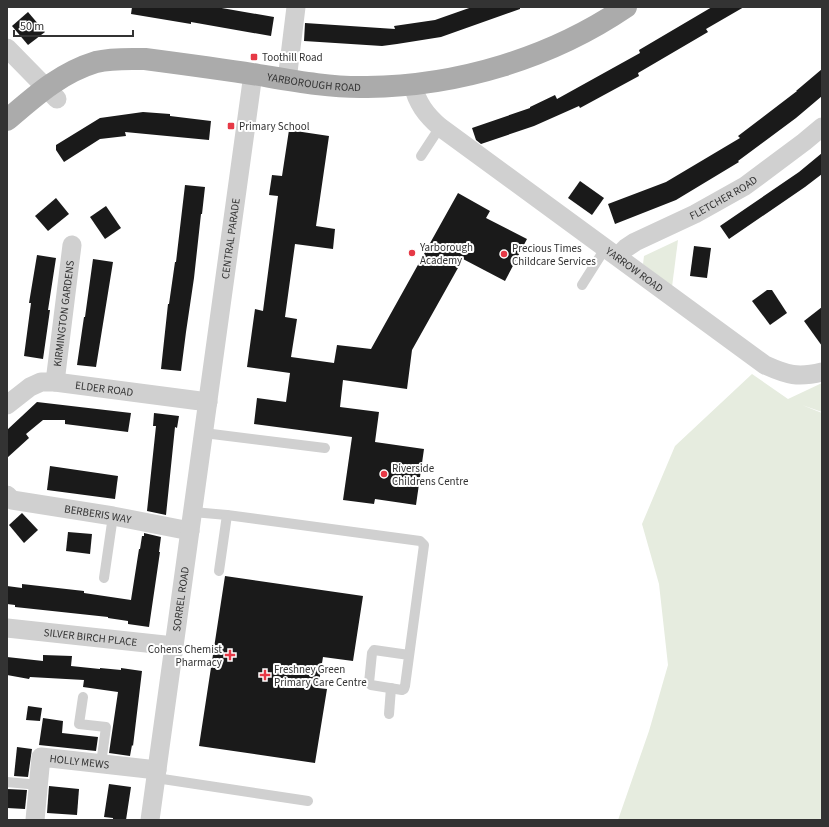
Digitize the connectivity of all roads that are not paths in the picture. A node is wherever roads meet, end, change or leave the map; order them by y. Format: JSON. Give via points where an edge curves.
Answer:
{"nodes":[{"id":1,"x":296,"y":7,"type":"edge"},
{"id":2,"x":626,"y":7,"type":"edge"},
{"id":3,"x":7,"y":48,"type":"edge"},
{"id":4,"x":252,"y":74,"type":"junction"},
{"id":5,"x":287,"y":80,"type":"junction"},
{"id":6,"x":413,"y":85,"type":"junction"},
{"id":7,"x":52,"y":93,"type":"junction"},
{"id":8,"x":7,"y":120,"type":"edge"},
{"id":9,"x":440,"y":127,"type":"junction"},
{"id":10,"x":822,"y":127,"type":"edge"},
{"id":11,"x":421,"y":156,"type":"dead end"},
{"id":12,"x":72,"y":245,"type":"dead end"},
{"id":13,"x":612,"y":252,"type":"junction"},
{"id":14,"x":582,"y":285,"type":"dead end"},
{"id":15,"x":822,"y":372,"type":"edge"},
{"id":16,"x":55,"y":382,"type":"junction"},
{"id":17,"x":208,"y":402,"type":"junction"},
{"id":18,"x":7,"y":405,"type":"edge"},
{"id":19,"x":204,"y":432,"type":"junction"},
{"id":20,"x":325,"y":448,"type":"dead end"},
{"id":21,"x":7,"y":495,"type":"edge"},
{"id":22,"x":193,"y":512,"type":"junction"},
{"id":23,"x":227,"y":514,"type":"junction"},
{"id":24,"x":113,"y":516,"type":"junction"},
{"id":25,"x":190,"y":530,"type":"junction"},
{"id":26,"x":219,"y":571,"type":"dead end"},
{"id":27,"x":104,"y":578,"type":"dead end"},
{"id":28,"x":7,"y":628,"type":"edge"},
{"id":29,"x":174,"y":646,"type":"junction"},
{"id":30,"x":409,"y":655,"type":"junction"},
{"id":31,"x":391,"y":688,"type":"junction"},
{"id":32,"x":83,"y":696,"type":"dead end"},
{"id":33,"x":389,"y":714,"type":"dead end"},
{"id":34,"x":101,"y":764,"type":"junction"},
{"id":35,"x":156,"y":774,"type":"junction"},
{"id":36,"x":7,"y":782,"type":"edge"},
{"id":37,"x":39,"y":785,"type":"junction"},
{"id":38,"x":308,"y":801,"type":"dead end"},
{"id":39,"x":35,"y":820,"type":"edge"},
{"id":40,"x":150,"y":820,"type":"edge"}],
"edges":[{"from":1,"to":5,"type":"street"},
{"from":2,"to":6,"type":"main road","name":"YARBOROUGH ROAD","via":[[578,35],[532,56],[472,74]]},
{"from":3,"to":7,"type":"street"},
{"from":4,"to":5,"type":"main road","name":"YARBOROUGH ROAD"},
{"from":4,"to":7,"type":"main road","name":"YARBOROUGH ROAD","via":[[145,59],[121,59],[97,62],[70,72]]},
{"from":4,"to":17,"type":"street","name":"CENTRAL PARADE"},
{"from":5,"to":6,"type":"main road","name":"YARBOROUGH ROAD","via":[[366,87]]},
{"from":6,"to":9,"type":"street","name":"YARROW ROAD","via":[[424,112]]},
{"from":7,"to":8,"type":"main road","name":"YARBOROUGH ROAD"},
{"from":9,"to":11,"type":"lane"},
{"from":9,"to":13,"type":"street","name":"YARROW ROAD"},
{"from":10,"to":13,"type":"street","name":"FLETCHER ROAD","via":[[745,186],[695,214],[626,248]]},
{"from":12,"to":16,"type":"street","name":"KIRMINGTON GARDENS"},
{"from":13,"to":14,"type":"lane"},
{"from":13,"to":15,"type":"street","name":"YARROW ROAD","via":[[765,365],[784,374]]},
{"from":16,"to":17,"type":"street","name":"ELDER ROAD"},
{"from":16,"to":18,"type":"street","name":"ELDER ROAD","via":[[41,382],[30,387]]},
{"from":17,"to":19,"type":"street","name":"SORREL ROAD"},
{"from":19,"to":20,"type":"lane"},
{"from":19,"to":22,"type":"street","name":"SORREL ROAD"},
{"from":21,"to":24,"type":"street","name":"BERBERIS WAY","via":[[12,500]]},
{"from":22,"to":23,"type":"lane"},
{"from":22,"to":25,"type":"street","name":"SORREL ROAD"},
{"from":23,"to":26,"type":"lane"},
{"from":23,"to":30,"type":"lane","via":[[420,541],[424,545]]},
{"from":24,"to":25,"type":"street","name":"BERBERIS WAY"},
{"from":24,"to":27,"type":"lane"},
{"from":25,"to":29,"type":"street","name":"SORREL ROAD"},
{"from":28,"to":29,"type":"street","name":"SILVER BIRCH PLACE"},
{"from":29,"to":35,"type":"street","name":"SORREL ROAD"},
{"from":30,"to":31,"type":"lane","via":[[404,688]]},
{"from":30,"to":31,"type":"lane","via":[[378,650],[372,653],[369,683]]},
{"from":31,"to":33,"type":"lane"},
{"from":32,"to":34,"type":"lane","via":[[79,724],[106,727]]},
{"from":34,"to":35,"type":"street","name":"HOLLY MEWS"},
{"from":34,"to":37,"type":"street","name":"HOLLY MEWS","via":[[42,757]]},
{"from":35,"to":38,"type":"lane"},
{"from":35,"to":40,"type":"street","name":"SORREL ROAD"},
{"from":36,"to":37,"type":"lane"},
{"from":37,"to":39,"type":"street","name":"HOLLY MEWS"}]}
